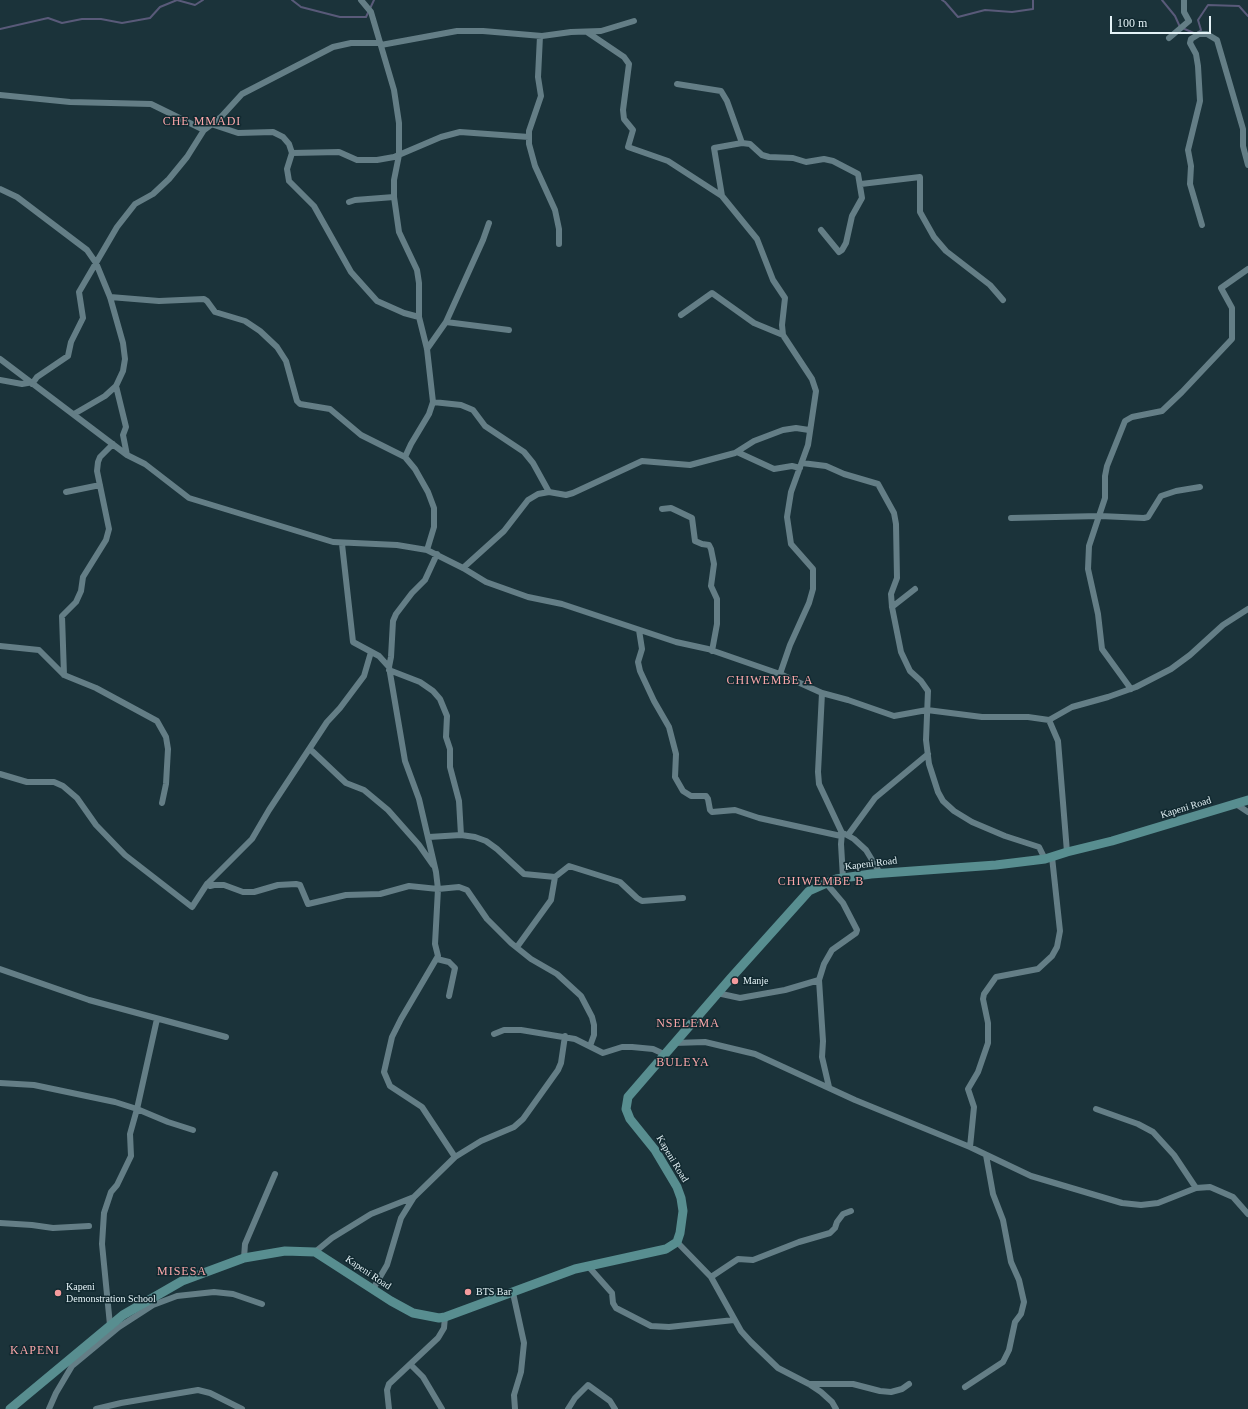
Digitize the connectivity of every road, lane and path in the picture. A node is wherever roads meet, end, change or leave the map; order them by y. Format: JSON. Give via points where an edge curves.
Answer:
{"nodes":[{"id":1,"x":361,"y":0,"type":"edge"},
{"id":2,"x":1184,"y":0,"type":"edge"},
{"id":3,"x":634,"y":21,"type":"dead end"},
{"id":4,"x":587,"y":32,"type":"junction"},
{"id":5,"x":540,"y":36,"type":"junction"},
{"id":6,"x":1168,"y":38,"type":"dead end"},
{"id":7,"x":380,"y":44,"type":"junction"},
{"id":8,"x":677,"y":84,"type":"dead end"},
{"id":9,"x":0,"y":95,"type":"edge"},
{"id":10,"x":211,"y":124,"type":"junction"},
{"id":11,"x":204,"y":130,"type":"junction"},
{"id":12,"x":529,"y":137,"type":"junction"},
{"id":13,"x":742,"y":143,"type":"junction"},
{"id":14,"x":292,"y":153,"type":"junction"},
{"id":15,"x":400,"y":155,"type":"junction"},
{"id":16,"x":1248,"y":165,"type":"edge"},
{"id":17,"x":861,"y":184,"type":"junction"},
{"id":18,"x":0,"y":189,"type":"edge"},
{"id":19,"x":722,"y":196,"type":"junction"},
{"id":20,"x":394,"y":197,"type":"junction"},
{"id":21,"x":349,"y":202,"type":"dead end"},
{"id":22,"x":488,"y":223,"type":"dead end"},
{"id":23,"x":1202,"y":225,"type":"dead end"},
{"id":24,"x":821,"y":230,"type":"dead end"},
{"id":25,"x":559,"y":244,"type":"dead end"},
{"id":26,"x":96,"y":263,"type":"junction"},
{"id":27,"x":1248,"y":269,"type":"edge"},
{"id":28,"x":110,"y":297,"type":"junction"},
{"id":29,"x":1004,"y":300,"type":"dead end"},
{"id":30,"x":682,"y":315,"type":"dead end"},
{"id":31,"x":420,"y":317,"type":"junction"},
{"id":32,"x":446,"y":322,"type":"junction"},
{"id":33,"x":509,"y":330,"type":"dead end"},
{"id":34,"x":783,"y":335,"type":"junction"},
{"id":35,"x":427,"y":349,"type":"junction"},
{"id":36,"x":0,"y":358,"type":"edge"},
{"id":37,"x":0,"y":380,"type":"edge"},
{"id":38,"x":30,"y":382,"type":"junction"},
{"id":39,"x":116,"y":386,"type":"junction"},
{"id":40,"x":433,"y":402,"type":"junction"},
{"id":41,"x":74,"y":414,"type":"junction"},
{"id":42,"x":809,"y":430,"type":"junction"},
{"id":43,"x":113,"y":444,"type":"junction"},
{"id":44,"x":737,"y":452,"type":"junction"},
{"id":45,"x":127,"y":455,"type":"junction"},
{"id":46,"x":405,"y":457,"type":"junction"},
{"id":47,"x":801,"y":466,"type":"junction"},
{"id":48,"x":100,"y":485,"type":"junction"},
{"id":49,"x":1200,"y":487,"type":"dead end"},
{"id":50,"x":66,"y":492,"type":"dead end"},
{"id":51,"x":549,"y":492,"type":"junction"},
{"id":52,"x":662,"y":509,"type":"dead end"},
{"id":53,"x":1100,"y":516,"type":"junction"},
{"id":54,"x":1011,"y":518,"type":"dead end"},
{"id":55,"x":342,"y":544,"type":"junction"},
{"id":56,"x":427,"y":550,"type":"junction"},
{"id":57,"x":437,"y":554,"type":"junction"},
{"id":58,"x":463,"y":568,"type":"junction"},
{"id":59,"x":915,"y":589,"type":"dead end"},
{"id":60,"x":892,"y":607,"type":"junction"},
{"id":61,"x":1248,"y":609,"type":"edge"},
{"id":62,"x":639,"y":630,"type":"junction"},
{"id":63,"x":0,"y":646,"type":"edge"},
{"id":64,"x":712,"y":650,"type":"junction"},
{"id":65,"x":370,"y":652,"type":"junction"},
{"id":66,"x":389,"y":669,"type":"junction"},
{"id":67,"x":64,"y":674,"type":"junction"},
{"id":68,"x":780,"y":674,"type":"junction"},
{"id":69,"x":1131,"y":688,"type":"junction"},
{"id":70,"x":822,"y":693,"type":"junction"},
{"id":71,"x":927,"y":710,"type":"junction"},
{"id":72,"x":1049,"y":720,"type":"junction"},
{"id":73,"x":310,"y":749,"type":"junction"},
{"id":74,"x":928,"y":754,"type":"junction"},
{"id":75,"x":0,"y":774,"type":"edge"},
{"id":76,"x":1248,"y":800,"type":"edge"},
{"id":77,"x":162,"y":802,"type":"dead end"},
{"id":78,"x":1236,"y":804,"type":"junction"},
{"id":79,"x":1248,"y":812,"type":"edge"},
{"id":80,"x":461,"y":835,"type":"junction"},
{"id":81,"x":844,"y":835,"type":"junction"},
{"id":82,"x":429,"y":838,"type":"junction"},
{"id":83,"x":1067,"y":852,"type":"junction"},
{"id":84,"x":1049,"y":858,"type":"junction"},
{"id":85,"x":436,"y":872,"type":"junction"},
{"id":86,"x":880,"y":873,"type":"junction"},
{"id":87,"x":555,"y":877,"type":"junction"},
{"id":88,"x":843,"y":878,"type":"junction"},
{"id":89,"x":826,"y":883,"type":"junction"},
{"id":90,"x":207,"y":884,"type":"junction"},
{"id":91,"x":438,"y":889,"type":"junction"},
{"id":92,"x":683,"y":898,"type":"dead end"},
{"id":93,"x":517,"y":947,"type":"junction"},
{"id":94,"x":438,"y":959,"type":"junction"},
{"id":95,"x":0,"y":969,"type":"edge"},
{"id":96,"x":819,"y":980,"type":"junction"},
{"id":97,"x":717,"y":993,"type":"junction"},
{"id":98,"x":449,"y":996,"type":"dead end"},
{"id":99,"x":157,"y":1019,"type":"junction"},
{"id":100,"x":494,"y":1034,"type":"dead end"},
{"id":101,"x":565,"y":1036,"type":"junction"},
{"id":102,"x":226,"y":1037,"type":"dead end"},
{"id":103,"x":674,"y":1044,"type":"junction"},
{"id":104,"x":590,"y":1046,"type":"junction"},
{"id":105,"x":666,"y":1055,"type":"junction"},
{"id":106,"x":0,"y":1083,"type":"edge"},
{"id":107,"x":829,"y":1087,"type":"junction"},
{"id":108,"x":137,"y":1109,"type":"junction"},
{"id":109,"x":1096,"y":1110,"type":"dead end"},
{"id":110,"x":193,"y":1130,"type":"dead end"},
{"id":111,"x":970,"y":1147,"type":"junction"},
{"id":112,"x":986,"y":1155,"type":"junction"},
{"id":113,"x":455,"y":1157,"type":"junction"},
{"id":114,"x":275,"y":1174,"type":"dead end"},
{"id":115,"x":1196,"y":1188,"type":"junction"},
{"id":116,"x":414,"y":1197,"type":"junction"},
{"id":117,"x":851,"y":1211,"type":"dead end"},
{"id":118,"x":1248,"y":1214,"type":"edge"},
{"id":119,"x":0,"y":1224,"type":"edge"},
{"id":120,"x":89,"y":1226,"type":"dead end"},
{"id":121,"x":677,"y":1242,"type":"junction"},
{"id":122,"x":315,"y":1252,"type":"junction"},
{"id":123,"x":244,"y":1258,"type":"junction"},
{"id":124,"x":588,"y":1266,"type":"junction"},
{"id":125,"x":711,"y":1277,"type":"junction"},
{"id":126,"x":373,"y":1289,"type":"junction"},
{"id":127,"x":513,"y":1293,"type":"junction"},
{"id":128,"x":262,"y":1304,"type":"dead end"},
{"id":129,"x":445,"y":1318,"type":"junction"},
{"id":130,"x":734,"y":1320,"type":"junction"},
{"id":131,"x":110,"y":1325,"type":"junction"},
{"id":132,"x":411,"y":1364,"type":"junction"},
{"id":133,"x":809,"y":1384,"type":"junction"},
{"id":134,"x":909,"y":1384,"type":"dead end"},
{"id":135,"x":965,"y":1387,"type":"dead end"},
{"id":136,"x":10,"y":1409,"type":"edge"},
{"id":137,"x":49,"y":1409,"type":"edge"},
{"id":138,"x":96,"y":1409,"type":"edge"},
{"id":139,"x":242,"y":1409,"type":"edge"},
{"id":140,"x":389,"y":1409,"type":"edge"},
{"id":141,"x":442,"y":1409,"type":"edge"},
{"id":142,"x":514,"y":1409,"type":"edge"},
{"id":143,"x":568,"y":1409,"type":"edge"},
{"id":144,"x":615,"y":1409,"type":"edge"},
{"id":145,"x":836,"y":1409,"type":"edge"}],
"edges":[{"from":1,"to":7,"type":"street","via":[[371,12]]},
{"from":2,"to":6,"type":"street","via":[[1184,12],[1189,22]]},
{"from":3,"to":4,"type":"street","via":[[601,31]]},
{"from":4,"to":5,"type":"street"},
{"from":4,"to":19,"type":"street","via":[[624,57],[629,64],[623,110],[624,119],[633,130],[628,147],[668,161]]},
{"from":5,"to":7,"type":"street","via":[[463,30]]},
{"from":5,"to":12,"type":"street","via":[[540,96]]},
{"from":7,"to":10,"type":"street","via":[[348,43],[320,52],[242,94]]},
{"from":7,"to":15,"type":"street","via":[[396,104]]},
{"from":8,"to":13,"type":"street","via":[[721,91]]},
{"from":9,"to":11,"type":"street","via":[[70,102],[151,104]]},
{"from":10,"to":11,"type":"street"},
{"from":10,"to":14,"type":"street","via":[[241,134],[275,133],[287,141]]},
{"from":11,"to":26,"type":"street","via":[[169,179],[153,194],[136,204],[122,220]]},
{"from":12,"to":15,"type":"street","via":[[460,132]]},
{"from":12,"to":25,"type":"street","via":[[533,161],[555,210]]},
{"from":13,"to":17,"type":"street","via":[[750,144],[760,154],[769,158],[793,158],[806,162],[834,160],[858,174]]},
{"from":13,"to":19,"type":"street","via":[[714,148]]},
{"from":14,"to":15,"type":"street","via":[[339,152],[359,160],[377,160]]},
{"from":14,"to":31,"type":"street","via":[[287,169],[289,180],[314,206],[351,272],[377,301]]},
{"from":15,"to":20,"type":"street","via":[[394,180]]},
{"from":16,"to":23,"type":"street","via":[[1243,146],[1243,129],[1217,40],[1207,34],[1199,34],[1191,39],[1190,43],[1196,54],[1200,101],[1188,150],[1191,166],[1190,184]]},
{"from":17,"to":24,"type":"street","via":[[862,198],[852,216],[842,250],[839,252]]},
{"from":17,"to":29,"type":"street","via":[[920,177],[920,212],[934,237],[946,251]]},
{"from":18,"to":26,"type":"street","via":[[17,197],[74,239],[87,250]]},
{"from":19,"to":34,"type":"street","via":[[756,237],[773,280],[784,298]]},
{"from":20,"to":21,"type":"street"},
{"from":20,"to":31,"type":"street","via":[[399,232],[417,270]]},
{"from":22,"to":32,"type":"street"},
{"from":26,"to":28,"type":"street"},
{"from":26,"to":38,"type":"street","via":[[79,292],[83,318],[71,342],[68,356]]},
{"from":27,"to":53,"type":"street","via":[[1220,288],[1230,303],[1233,314],[1232,339],[1162,411],[1132,417],[1124,423],[1106,472],[1105,498]]},
{"from":28,"to":39,"type":"street","via":[[125,359]]},
{"from":28,"to":46,"type":"street","via":[[159,301],[204,299],[215,312],[254,326],[277,347],[286,361],[300,404],[330,409],[361,435]]},
{"from":30,"to":34,"type":"street","via":[[712,293],[754,323]]},
{"from":31,"to":35,"type":"street"},
{"from":32,"to":33,"type":"street"},
{"from":32,"to":35,"type":"street"},
{"from":34,"to":42,"type":"street","via":[[815,387]]},
{"from":35,"to":40,"type":"street"},
{"from":36,"to":38,"type":"street"},
{"from":37,"to":38,"type":"street","via":[[24,384],[33,382]]},
{"from":38,"to":41,"type":"street"},
{"from":39,"to":41,"type":"street","via":[[105,396]]},
{"from":39,"to":45,"type":"street","via":[[126,427],[123,435]]},
{"from":40,"to":46,"type":"street"},
{"from":40,"to":51,"type":"street","via":[[461,405],[473,410],[485,426],[524,452]]},
{"from":41,"to":43,"type":"street"},
{"from":42,"to":44,"type":"street","via":[[783,430],[754,440]]},
{"from":42,"to":47,"type":"street","via":[[808,446]]},
{"from":43,"to":45,"type":"street"},
{"from":43,"to":48,"type":"street","via":[[98,460]]},
{"from":44,"to":47,"type":"street","via":[[774,469]]},
{"from":44,"to":51,"type":"street","via":[[685,466],[642,460],[573,493]]},
{"from":45,"to":55,"type":"street","via":[[145,464],[189,498]]},
{"from":46,"to":56,"type":"street","via":[[420,476],[432,500],[434,527]]},
{"from":47,"to":60,"type":"street","via":[[826,466],[881,487],[896,518],[897,578],[891,594]]},
{"from":47,"to":68,"type":"street","via":[[789,504],[789,537],[794,550],[812,567],[814,588]]},
{"from":48,"to":50,"type":"street"},
{"from":48,"to":67,"type":"street","via":[[108,531],[106,540],[83,576],[81,592],[76,602],[62,616]]},
{"from":49,"to":53,"type":"street","via":[[1161,496],[1148,517]]},
{"from":51,"to":58,"type":"street","via":[[538,494],[528,500],[504,531]]},
{"from":52,"to":64,"type":"street","via":[[671,508],[692,518],[695,541],[709,545],[711,549],[714,564],[711,586],[717,599],[717,624]]},
{"from":53,"to":54,"type":"street"},
{"from":53,"to":69,"type":"street","via":[[1092,535],[1088,557],[1101,645]]},
{"from":55,"to":56,"type":"street","via":[[397,545]]},
{"from":55,"to":65,"type":"street","via":[[352,639],[354,643]]},
{"from":56,"to":57,"type":"street"},
{"from":57,"to":58,"type":"street"},
{"from":57,"to":66,"type":"street","via":[[425,580],[412,593],[393,621]]},
{"from":58,"to":62,"type":"street","via":[[486,582],[528,597],[562,604]]},
{"from":59,"to":60,"type":"street"},
{"from":60,"to":71,"type":"street","via":[[904,658],[910,671],[928,691]]},
{"from":61,"to":69,"type":"street","via":[[1223,625],[1171,669]]},
{"from":62,"to":64,"type":"street"},
{"from":62,"to":81,"type":"street","via":[[642,649],[638,662],[640,671],[669,727],[676,754],[675,777],[683,790],[691,796],[707,797],[712,812],[735,810],[759,818]]},
{"from":63,"to":67,"type":"street","via":[[39,650]]},
{"from":64,"to":68,"type":"street"},
{"from":65,"to":66,"type":"street","via":[[384,660]]},
{"from":65,"to":73,"type":"street","via":[[364,676],[327,722]]},
{"from":66,"to":80,"type":"street","via":[[420,682],[440,699],[445,710],[448,719],[446,737],[450,749],[450,767],[459,801]]},
{"from":66,"to":82,"type":"street","via":[[405,761],[419,799]]},
{"from":67,"to":77,"type":"street","via":[[157,721],[166,737],[168,749]]},
{"from":68,"to":70,"type":"street"},
{"from":69,"to":72,"type":"street","via":[[1072,707]]},
{"from":70,"to":71,"type":"street","via":[[894,716]]},
{"from":70,"to":81,"type":"street","via":[[819,784]]},
{"from":71,"to":72,"type":"street","via":[[982,717],[1028,717]]},
{"from":71,"to":74,"type":"street"},
{"from":72,"to":83,"type":"street","via":[[1058,741]]},
{"from":73,"to":85,"type":"street","via":[[346,782],[364,790],[388,810],[419,845]]},
{"from":73,"to":90,"type":"street","via":[[252,839]]},
{"from":74,"to":81,"type":"street","via":[[875,798]]},
{"from":74,"to":84,"type":"street","via":[[938,792],[948,807],[972,822],[1039,847]]},
{"from":75,"to":90,"type":"street","via":[[27,782],[54,782],[63,786],[77,798],[96,825],[124,855],[190,906],[194,906]]},
{"from":76,"to":78,"type":"main road","name":"Kapeni Road"},
{"from":78,"to":79,"type":"street"},
{"from":78,"to":83,"type":"main road","name":"Kapeni Road","via":[[1112,842]]},
{"from":80,"to":82,"type":"street"},
{"from":80,"to":87,"type":"street","via":[[486,841],[524,874]]},
{"from":81,"to":86,"type":"street","via":[[866,850]]},
{"from":81,"to":88,"type":"street"},
{"from":82,"to":85,"type":"street"},
{"from":83,"to":84,"type":"main road","name":"Kapeni Road"},
{"from":84,"to":86,"type":"main road","name":"Kapeni Road","via":[[1009,864]]},
{"from":84,"to":111,"type":"street","via":[[1060,931],[1057,947],[1052,956],[1038,969],[996,977],[984,994],[988,1043],[978,1072],[968,1089],[974,1107]]},
{"from":85,"to":91,"type":"street"},
{"from":86,"to":88,"type":"main road","name":"Kapeni Road"},
{"from":87,"to":92,"type":"street","via":[[567,867],[573,866],[620,882],[642,901]]},
{"from":87,"to":93,"type":"street","via":[[551,900]]},
{"from":88,"to":89,"type":"main road","name":"Kapeni Road"},
{"from":89,"to":96,"type":"street","via":[[843,903],[857,930],[832,950]]},
{"from":89,"to":97,"type":"main road","name":"Kapeni Road","via":[[809,891],[798,902]]},
{"from":90,"to":91,"type":"street","via":[[254,892],[278,885],[296,884],[300,885],[308,904],[346,895],[380,894],[409,886]]},
{"from":91,"to":93,"type":"street","via":[[459,887],[467,890],[487,919]]},
{"from":91,"to":94,"type":"street","via":[[435,926]]},
{"from":93,"to":104,"type":"street","via":[[531,959],[557,974],[581,996],[594,1025]]},
{"from":94,"to":98,"type":"street","via":[[449,962],[455,968]]},
{"from":94,"to":113,"type":"street","via":[[401,1018],[392,1037],[384,1072],[390,1086],[425,1110]]},
{"from":95,"to":99,"type":"street","via":[[89,1000]]},
{"from":96,"to":97,"type":"street","via":[[740,998]]},
{"from":96,"to":107,"type":"street","via":[[822,1057]]},
{"from":97,"to":103,"type":"main road","name":"Kapeni Road"},
{"from":99,"to":102,"type":"street"},
{"from":99,"to":108,"type":"street"},
{"from":100,"to":101,"type":"street","via":[[511,1030]]},
{"from":101,"to":104,"type":"street"},
{"from":101,"to":113,"type":"street","via":[[558,1070],[523,1119],[514,1127],[481,1141]]},
{"from":103,"to":105,"type":"main road","name":"Kapeni Road"},
{"from":103,"to":107,"type":"street","via":[[705,1042],[737,1048]]},
{"from":104,"to":105,"type":"street","via":[[603,1054],[632,1046],[653,1049]]},
{"from":105,"to":121,"type":"main road","name":"Kapeni Road","via":[[628,1097],[626,1109],[630,1120],[655,1150],[677,1187],[683,1211]]},
{"from":106,"to":108,"type":"street","via":[[42,1087]]},
{"from":107,"to":111,"type":"street"},
{"from":108,"to":110,"type":"street"},
{"from":108,"to":131,"type":"street","via":[[130,1134],[130,1156],[108,1198],[104,1213],[102,1244]]},
{"from":109,"to":115,"type":"street","via":[[1138,1124],[1153,1132],[1174,1154]]},
{"from":111,"to":112,"type":"street"},
{"from":112,"to":115,"type":"street","via":[[1031,1176],[1130,1204],[1158,1203]]},
{"from":112,"to":135,"type":"street","via":[[993,1194],[1004,1220],[1011,1262],[1019,1280],[1024,1302],[1003,1362]]},
{"from":113,"to":116,"type":"street"},
{"from":114,"to":123,"type":"street","via":[[245,1244]]},
{"from":115,"to":118,"type":"street","via":[[1210,1186],[1227,1193]]},
{"from":116,"to":122,"type":"street","via":[[371,1214],[332,1238]]},
{"from":116,"to":126,"type":"street","via":[[401,1218],[387,1264]]},
{"from":117,"to":125,"type":"street","via":[[843,1214],[836,1228],[830,1233],[753,1260],[738,1259]]},
{"from":119,"to":120,"type":"street","via":[[53,1228]]},
{"from":121,"to":124,"type":"main road","name":"Kapeni Road","via":[[656,1252]]},
{"from":121,"to":125,"type":"street"},
{"from":122,"to":123,"type":"main road","name":"Kapeni Road","via":[[269,1252]]},
{"from":122,"to":126,"type":"main road","name":"Kapeni Road"},
{"from":123,"to":131,"type":"main road","name":"Kapeni Road","via":[[182,1281],[123,1314]]},
{"from":124,"to":127,"type":"main road","name":"Kapeni Road"},
{"from":124,"to":130,"type":"street","via":[[612,1293],[616,1308],[651,1326],[670,1327]]},
{"from":125,"to":130,"type":"street"},
{"from":126,"to":129,"type":"main road","name":"Kapeni Road","via":[[416,1315]]},
{"from":127,"to":129,"type":"main road","name":"Kapeni Road"},
{"from":127,"to":142,"type":"street","via":[[524,1343],[514,1395]]},
{"from":128,"to":137,"type":"street","via":[[233,1294],[214,1292],[177,1296],[153,1305],[119,1326],[72,1366]]},
{"from":129,"to":132,"type":"street","via":[[442,1333]]},
{"from":130,"to":133,"type":"street","via":[[768,1360]]},
{"from":131,"to":136,"type":"main road","name":"Kapeni Road"},
{"from":132,"to":140,"type":"street","via":[[392,1380],[388,1387]]},
{"from":132,"to":141,"type":"street","via":[[423,1376]]},
{"from":133,"to":134,"type":"street","via":[[854,1384],[891,1392]]},
{"from":133,"to":145,"type":"street","via":[[827,1397]]},
{"from":138,"to":139,"type":"street","via":[[198,1390]]},
{"from":143,"to":144,"type":"street","via":[[588,1385],[610,1401]]}]}
